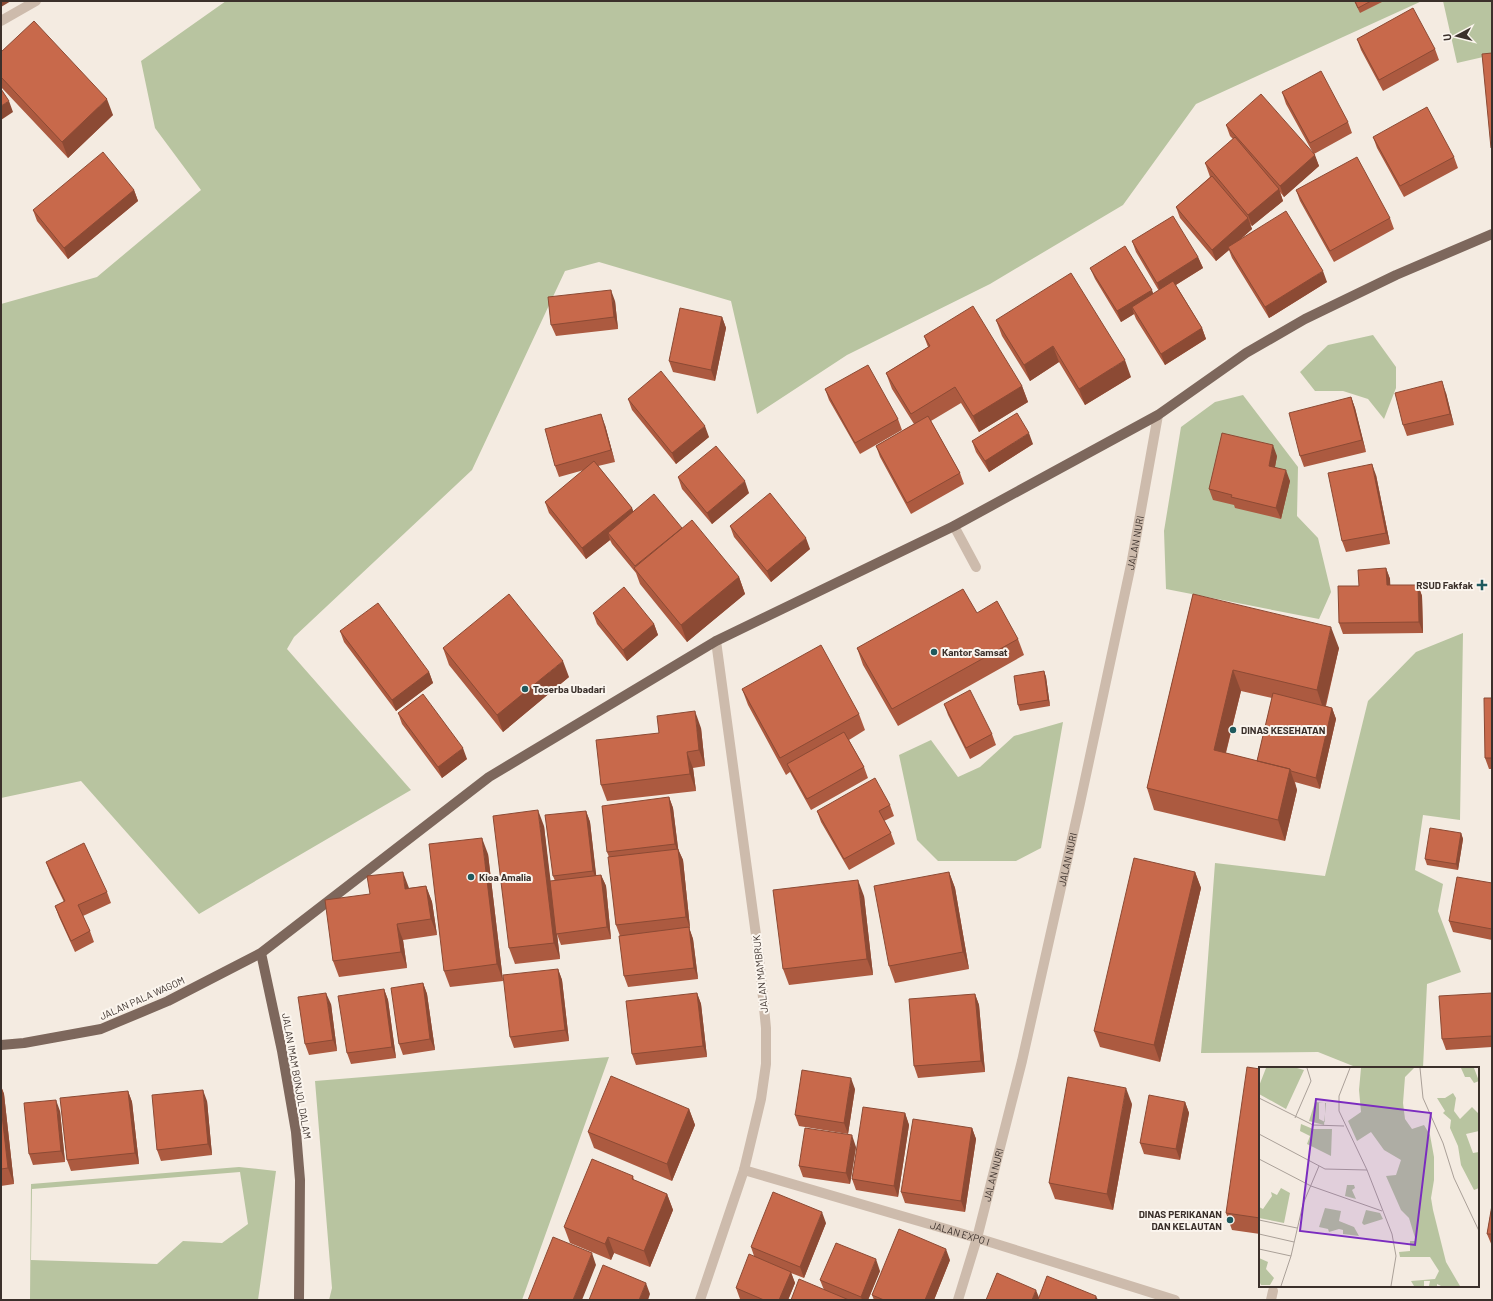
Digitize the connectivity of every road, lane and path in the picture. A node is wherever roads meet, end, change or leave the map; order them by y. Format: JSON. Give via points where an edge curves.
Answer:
{"nodes":[{"id":1,"x":36,"y":1,"type":"edge"},
{"id":2,"x":1,"y":22,"type":"edge"},
{"id":3,"x":1492,"y":234,"type":"edge"},
{"id":4,"x":1158,"y":415,"type":"junction"},
{"id":5,"x":954,"y":526,"type":"junction"},
{"id":6,"x":976,"y":567,"type":"dead end"},
{"id":7,"x":716,"y":641,"type":"junction"},
{"id":8,"x":261,"y":953,"type":"junction"},
{"id":9,"x":1,"y":1045,"type":"edge"},
{"id":10,"x":744,"y":1170,"type":"junction"},
{"id":11,"x":977,"y":1238,"type":"junction"},
{"id":12,"x":299,"y":1300,"type":"edge"},
{"id":13,"x":700,"y":1300,"type":"edge"},
{"id":14,"x":958,"y":1300,"type":"edge"},
{"id":15,"x":1175,"y":1300,"type":"edge"}],
"edges":[{"from":1,"to":2,"type":"street"},
{"from":3,"to":4,"type":"main road","name":"JALAN PALA WAGOM","via":[[1396,275],[1305,319],[1246,353]]},
{"from":4,"to":5,"type":"main road","name":"JALAN PALA WAGOM"},
{"from":4,"to":11,"type":"street","name":"JALAN NURI","via":[[1132,560],[1080,803],[1022,1061]]},
{"from":5,"to":6,"type":"street"},
{"from":5,"to":7,"type":"main road","name":"JALAN PALA WAGOM"},
{"from":7,"to":8,"type":"main road","name":"JALAN PALA WAGOM","via":[[489,777]]},
{"from":7,"to":10,"type":"street","name":"JALAN MAMBRUK","via":[[759,957],[766,1028],[766,1064],[761,1099]]},
{"from":8,"to":9,"type":"main road","name":"JALAN PALA WAGOM","via":[[168,1001],[101,1029]]},
{"from":8,"to":12,"type":"main road","name":"JALAN IMAM BONJOL DALAM","via":[[296,1132],[300,1180]]},
{"from":10,"to":11,"type":"street","name":"JALAN EXPO I"},
{"from":10,"to":13,"type":"street","name":"JALAN MAMBRUK"},
{"from":11,"to":14,"type":"street","name":"JALAN NURI"},
{"from":11,"to":15,"type":"street","name":"JALAN EXPO I"}]}
